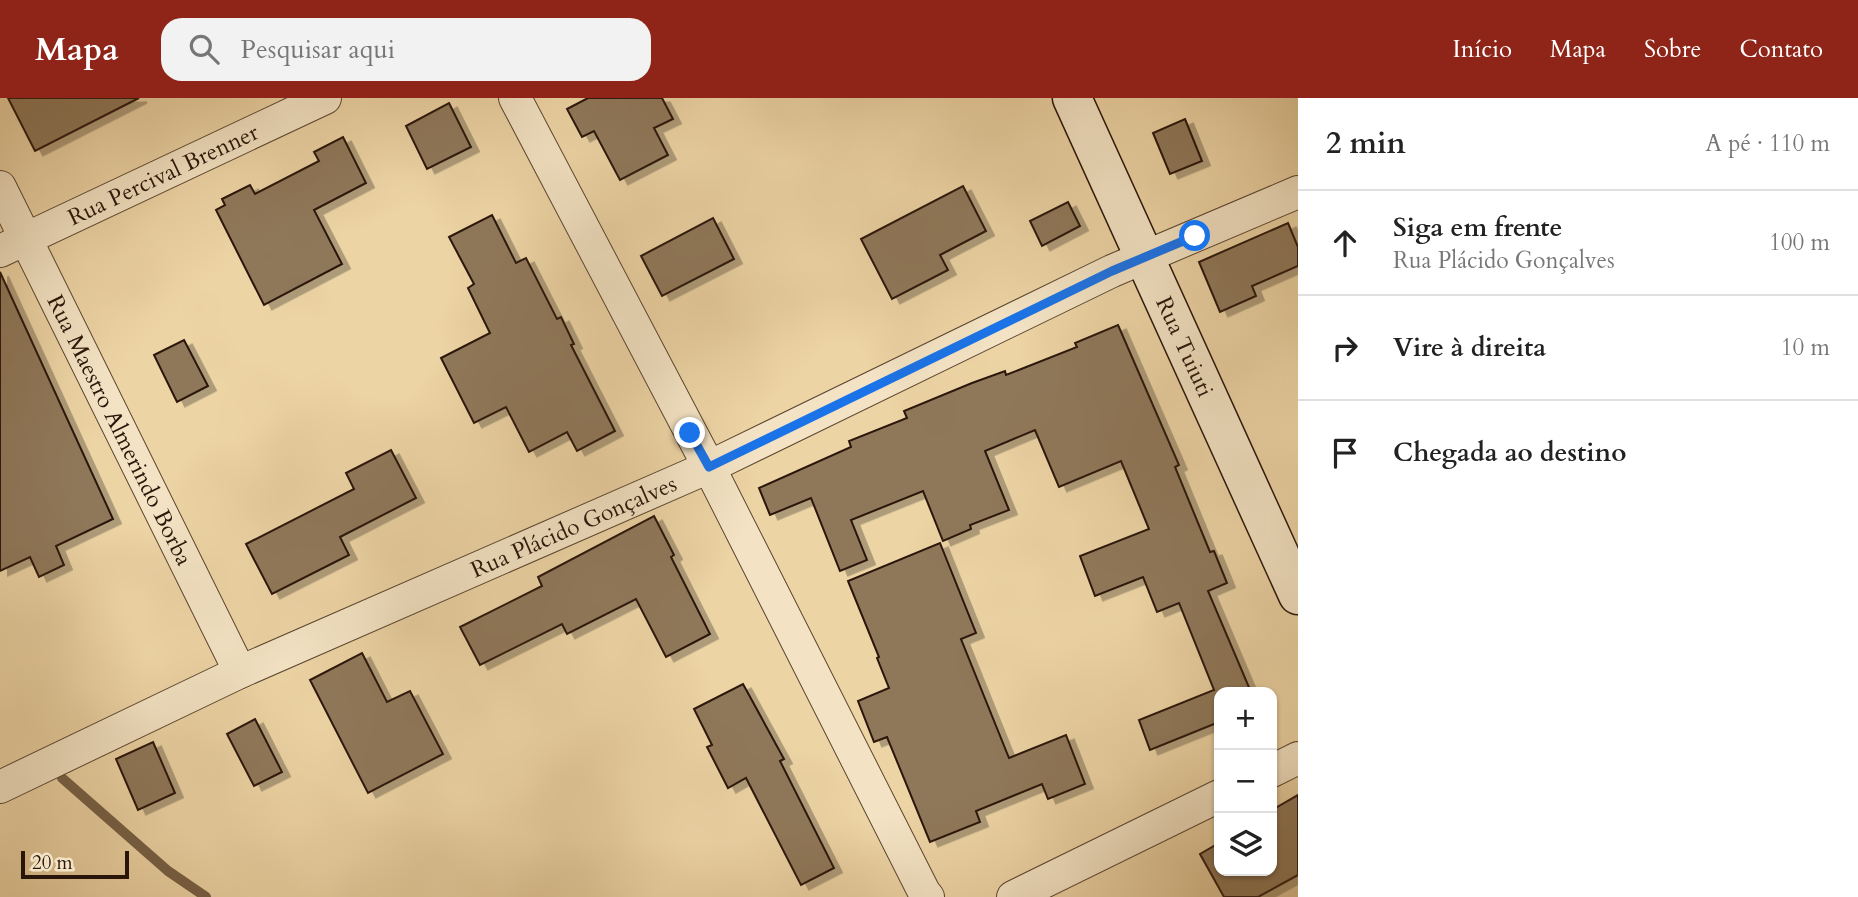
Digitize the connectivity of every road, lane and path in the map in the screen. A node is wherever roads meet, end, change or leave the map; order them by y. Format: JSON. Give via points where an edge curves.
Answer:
{"nodes":[{"id":1,"x":325,"y":98,"type":"edge"},
{"id":2,"x":515,"y":98,"type":"edge"},
{"id":3,"x":1072,"y":98,"type":"edge"},
{"id":4,"x":0,"y":187,"type":"edge"},
{"id":5,"x":1298,"y":192,"type":"edge"},
{"id":6,"x":13,"y":245,"type":"edge"},
{"id":7,"x":1144,"y":258,"type":"junction"},
{"id":8,"x":709,"y":467,"type":"junction"},
{"id":9,"x":1298,"y":595,"type":"edge"},
{"id":10,"x":240,"y":672,"type":"junction"},
{"id":11,"x":1298,"y":758,"type":"edge"},
{"id":12,"x":1277,"y":768,"type":"edge"},
{"id":13,"x":0,"y":787,"type":"edge"},
{"id":14,"x":1214,"y":798,"type":"edge"},
{"id":15,"x":928,"y":897,"type":"edge"},
{"id":16,"x":1013,"y":897,"type":"edge"}],
"edges":[{"from":1,"to":6,"type":"street","name":"Rua Percival Brenner"},
{"from":2,"to":8,"type":"street"},
{"from":3,"to":7,"type":"main road","name":"Rua Tuiuti"},
{"from":4,"to":6,"type":"street","name":"Rua Maestro Almerindo Borba"},
{"from":5,"to":7,"type":"street","name":"Rua Plácido Gonçalves"},
{"from":6,"to":10,"type":"street","name":"Rua Maestro Almerindo Borba"},
{"from":7,"to":8,"type":"street","name":"Rua Plácido Gonçalves"},
{"from":7,"to":9,"type":"main road","name":"Rua Tuiuti"},
{"from":8,"to":10,"type":"street","name":"Rua Plácido Gonçalves"},
{"from":8,"to":15,"type":"street"},
{"from":10,"to":13,"type":"street","name":"Rua Plácido Gonçalves"},
{"from":11,"to":12,"type":"street"},
{"from":14,"to":16,"type":"street"}]}
